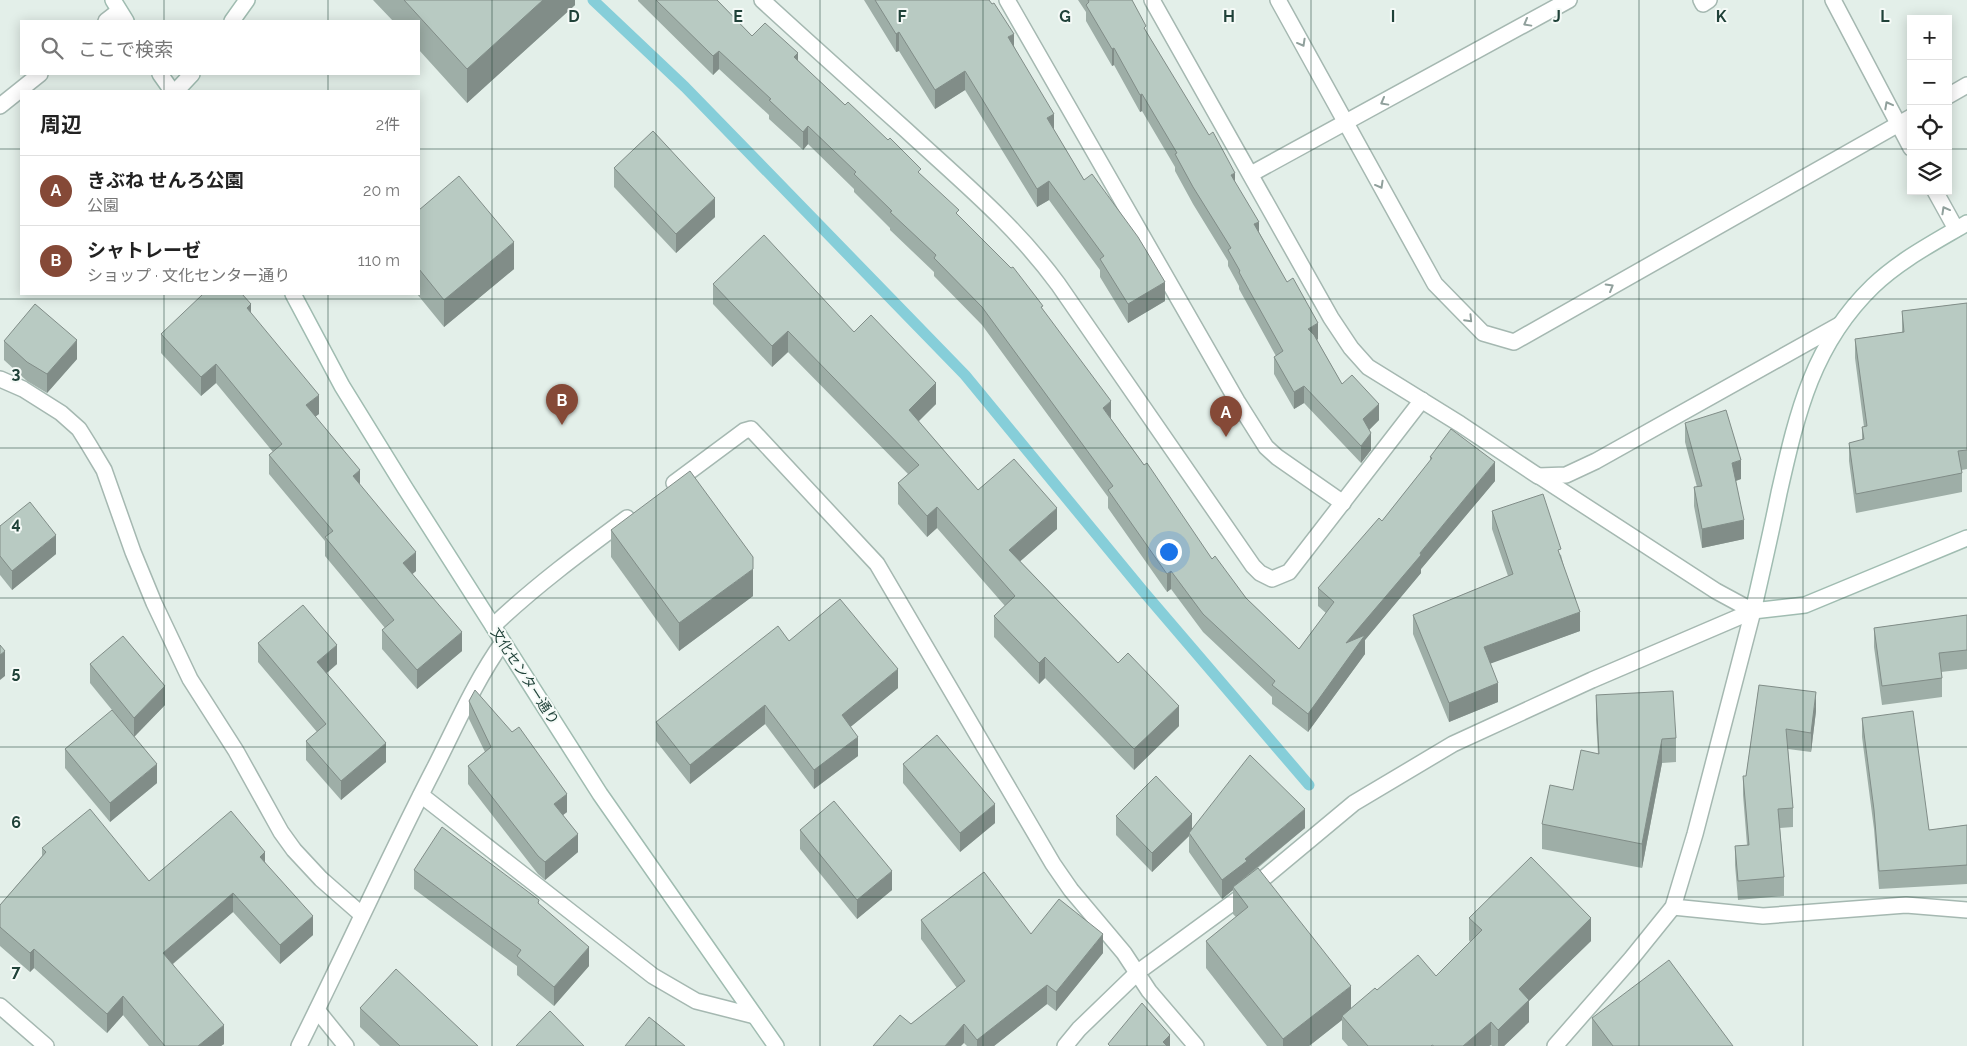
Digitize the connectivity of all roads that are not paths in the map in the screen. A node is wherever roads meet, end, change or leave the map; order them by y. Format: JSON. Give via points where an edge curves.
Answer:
{"nodes":[{"id":1,"x":247,"y":0,"type":"edge"},
{"id":2,"x":762,"y":0,"type":"edge"},
{"id":3,"x":1007,"y":0,"type":"edge"},
{"id":4,"x":1152,"y":0,"type":"edge"},
{"id":5,"x":1278,"y":0,"type":"edge"},
{"id":6,"x":1569,"y":0,"type":"edge"},
{"id":7,"x":1701,"y":0,"type":"edge"},
{"id":8,"x":1710,"y":0,"type":"edge"},
{"id":9,"x":1833,"y":0,"type":"edge"},
{"id":10,"x":119,"y":11,"type":"edge"},
{"id":11,"x":107,"y":20,"type":"edge"},
{"id":12,"x":233,"y":20,"type":"edge"},
{"id":13,"x":39,"y":75,"type":"edge"},
{"id":14,"x":161,"y":75,"type":"edge"},
{"id":15,"x":191,"y":75,"type":"edge"},
{"id":16,"x":1967,"y":85,"type":"edge"},
{"id":17,"x":20,"y":90,"type":"edge"},
{"id":18,"x":20,"y":90,"type":"edge"},
{"id":19,"x":171,"y":90,"type":"edge"},
{"id":20,"x":177,"y":90,"type":"edge"},
{"id":21,"x":1952,"y":94,"type":"edge"},
{"id":22,"x":0,"y":106,"type":"edge"},
{"id":23,"x":1904,"y":120,"type":"edge"},
{"id":24,"x":1346,"y":122,"type":"junction"},
{"id":25,"x":1251,"y":174,"type":"junction"},
{"id":26,"x":1938,"y":195,"type":"edge"},
{"id":27,"x":1961,"y":226,"type":"edge"},
{"id":28,"x":294,"y":295,"type":"edge"},
{"id":29,"x":1839,"y":325,"type":"junction"},
{"id":30,"x":0,"y":379,"type":"edge"},
{"id":31,"x":1422,"y":400,"type":"junction"},
{"id":32,"x":1538,"y":476,"type":"junction"},
{"id":33,"x":665,"y":490,"type":"edge"},
{"id":34,"x":1343,"y":503,"type":"junction"},
{"id":35,"x":642,"y":507,"type":"edge"},
{"id":36,"x":1967,"y":538,"type":"edge"},
{"id":37,"x":1753,"y":612,"type":"junction"},
{"id":38,"x":493,"y":626,"type":"junction"},
{"id":39,"x":503,"y":642,"type":"junction"},
{"id":40,"x":420,"y":795,"type":"junction"},
{"id":41,"x":1673,"y":907,"type":"junction"},
{"id":42,"x":1967,"y":910,"type":"edge"},
{"id":43,"x":361,"y":914,"type":"junction"},
{"id":44,"x":1138,"y":972,"type":"junction"},
{"id":45,"x":0,"y":1006,"type":"edge"},
{"id":46,"x":317,"y":1010,"type":"junction"},
{"id":47,"x":755,"y":1016,"type":"junction"},
{"id":48,"x":46,"y":1046,"type":"edge"},
{"id":49,"x":299,"y":1046,"type":"edge"},
{"id":50,"x":346,"y":1046,"type":"edge"},
{"id":51,"x":776,"y":1046,"type":"edge"},
{"id":52,"x":1065,"y":1046,"type":"edge"},
{"id":53,"x":1196,"y":1046,"type":"edge"},
{"id":54,"x":1555,"y":1046,"type":"edge"}],
"edges":[{"from":1,"to":12,"type":"street"},
{"from":2,"to":34,"type":"street","via":[[964,182],[1029,247],[1260,573],[1272,579],[1290,572]]},
{"from":3,"to":34,"type":"street","via":[[1266,447]]},
{"from":4,"to":25,"type":"street"},
{"from":5,"to":24,"type":"street","one_way":true},
{"from":6,"to":24,"type":"street","one_way":true},
{"from":7,"to":8,"type":"street","via":[[1703,4]]},
{"from":23,"to":9,"type":"street","one_way":true},
{"from":10,"to":11,"type":"street"},
{"from":13,"to":17,"type":"street"},
{"from":14,"to":19,"type":"street"},
{"from":15,"to":20,"type":"street"},
{"from":16,"to":21,"type":"street"},
{"from":18,"to":22,"type":"street"},
{"from":24,"to":23,"type":"street","one_way":true,"via":[[1435,284],[1483,334],[1514,342]]},
{"from":24,"to":25,"type":"street"},
{"from":25,"to":31,"type":"street","via":[[1351,348],[1368,367]]},
{"from":27,"to":26,"type":"street","one_way":true},
{"from":27,"to":29,"type":"street","via":[[1909,258],[1874,285]]},
{"from":28,"to":38,"type":"street","name":"文化センター通り","via":[[342,386]]},
{"from":29,"to":32,"type":"street","via":[[1596,461],[1566,475]]},
{"from":29,"to":37,"type":"street","via":[[1808,383],[1795,423]]},
{"from":30,"to":43,"type":"street","via":[[62,413],[79,429],[104,470],[154,603],[190,679],[294,850]]},
{"from":31,"to":32,"type":"street"},
{"from":31,"to":34,"type":"street"},
{"from":32,"to":37,"type":"street"},
{"from":33,"to":44,"type":"street","via":[[751,429],[877,564],[1053,864]]},
{"from":35,"to":38,"type":"street","via":[[547,577]]},
{"from":36,"to":37,"type":"street","via":[[1805,605]]},
{"from":37,"to":41,"type":"street"},
{"from":37,"to":44,"type":"street","via":[[1592,680],[1445,749],[1354,802],[1246,893]]},
{"from":38,"to":39,"type":"street","name":"文化センター通り"},
{"from":39,"to":40,"type":"street","via":[[479,680]]},
{"from":39,"to":47,"type":"street","name":"文化センター通り","via":[[600,794]]},
{"from":40,"to":43,"type":"street"},
{"from":40,"to":47,"type":"street","via":[[653,976],[696,1002]]},
{"from":41,"to":42,"type":"street","via":[[1764,916],[1906,905]]},
{"from":41,"to":54,"type":"street"},
{"from":43,"to":46,"type":"street"},
{"from":44,"to":52,"type":"street"},
{"from":44,"to":53,"type":"street","via":[[1149,991]]},
{"from":45,"to":48,"type":"street"},
{"from":46,"to":49,"type":"street"},
{"from":46,"to":50,"type":"street"},
{"from":47,"to":51,"type":"street","name":"文化センター通り"}]}
